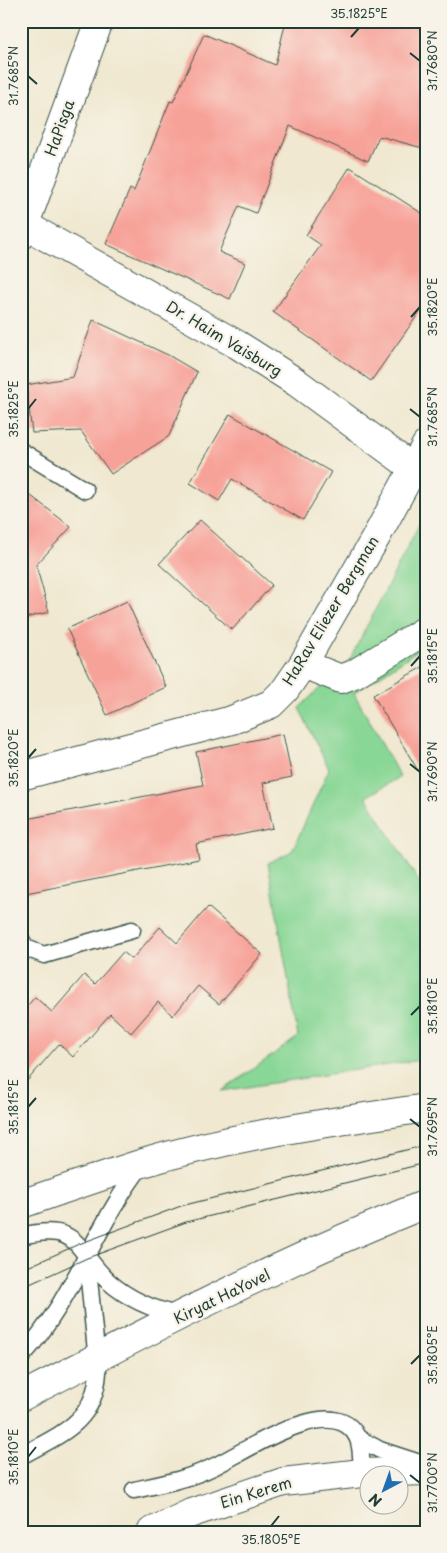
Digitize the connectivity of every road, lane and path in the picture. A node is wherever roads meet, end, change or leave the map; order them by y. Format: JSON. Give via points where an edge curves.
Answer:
{"nodes":[{"id":1,"x":99,"y":21,"type":"edge"},
{"id":2,"x":23,"y":230,"type":"edge"},
{"id":3,"x":426,"y":445,"type":"edge"},
{"id":4,"x":21,"y":451,"type":"edge"},
{"id":5,"x":413,"y":468,"type":"junction"},
{"id":6,"x":85,"y":490,"type":"dead end"},
{"id":7,"x":426,"y":630,"type":"edge"},
{"id":8,"x":303,"y":664,"type":"junction"},
{"id":9,"x":21,"y":776,"type":"edge"},
{"id":10,"x":132,"y":930,"type":"dead end"},
{"id":11,"x":21,"y":940,"type":"edge"},
{"id":12,"x":426,"y":1108,"type":"edge"},
{"id":13,"x":144,"y":1163,"type":"junction"},
{"id":14,"x":21,"y":1204,"type":"edge"},
{"id":15,"x":426,"y":1204,"type":"edge"},
{"id":16,"x":21,"y":1236,"type":"edge"},
{"id":17,"x":87,"y":1258,"type":"junction"},
{"id":18,"x":181,"y":1316,"type":"junction"},
{"id":19,"x":21,"y":1357,"type":"edge"},
{"id":20,"x":97,"y":1358,"type":"junction"},
{"id":21,"x":21,"y":1397,"type":"edge"},
{"id":22,"x":358,"y":1438,"type":"junction"},
{"id":23,"x":21,"y":1456,"type":"edge"},
{"id":24,"x":426,"y":1465,"type":"edge"},
{"id":25,"x":361,"y":1466,"type":"edge"},
{"id":26,"x":426,"y":1471,"type":"edge"},
{"id":27,"x":410,"y":1472,"type":"edge"},
{"id":28,"x":360,"y":1473,"type":"edge"},
{"id":29,"x":134,"y":1490,"type":"dead end"},
{"id":30,"x":151,"y":1532,"type":"edge"}],
"edges":[{"from":1,"to":2,"type":"street","name":"HaPisga"},
{"from":2,"to":5,"type":"street","name":"Dr. Haim Vaisburg","via":[[238,345],[296,382]]},
{"from":3,"to":5,"type":"street","name":"HaRav Eliezer Bergman"},
{"from":4,"to":6,"type":"lane"},
{"from":5,"to":8,"type":"street","name":"HaRav Eliezer Bergman"},
{"from":7,"to":8,"type":"street","via":[[341,679]]},
{"from":8,"to":9,"type":"street","name":"HaRav Eliezer Bergman","via":[[271,704],[240,717]]},
{"from":10,"to":11,"type":"lane","via":[[44,955],[26,948]]},
{"from":12,"to":13,"type":"street","via":[[231,1141]]},
{"from":13,"to":14,"type":"street"},
{"from":13,"to":17,"type":"lane","via":[[120,1196]]},
{"from":15,"to":18,"type":"street","name":"Kiryat HaYovel"},
{"from":16,"to":17,"type":"lane","via":[[42,1233],[66,1235],[79,1244]]},
{"from":17,"to":18,"type":"lane","via":[[122,1292],[152,1308]]},
{"from":17,"to":19,"type":"lane","via":[[37,1339]]},
{"from":17,"to":20,"type":"lane"},
{"from":18,"to":20,"type":"street","name":"Kiryat HaYovel"},
{"from":20,"to":21,"type":"street","name":"Kiryat HaYovel"},
{"from":20,"to":23,"type":"lane","via":[[97,1389],[84,1415],[73,1427]]},
{"from":22,"to":24,"type":"lane","via":[[380,1450]]},
{"from":22,"to":25,"type":"lane"},
{"from":22,"to":29,"type":"lane","via":[[351,1428],[339,1421],[312,1421],[192,1476]]},
{"from":26,"to":27,"type":"street","name":"Ein Kerem"},
{"from":28,"to":30,"type":"street","name":"Ein Kerem","via":[[283,1482],[188,1514]]}]}
